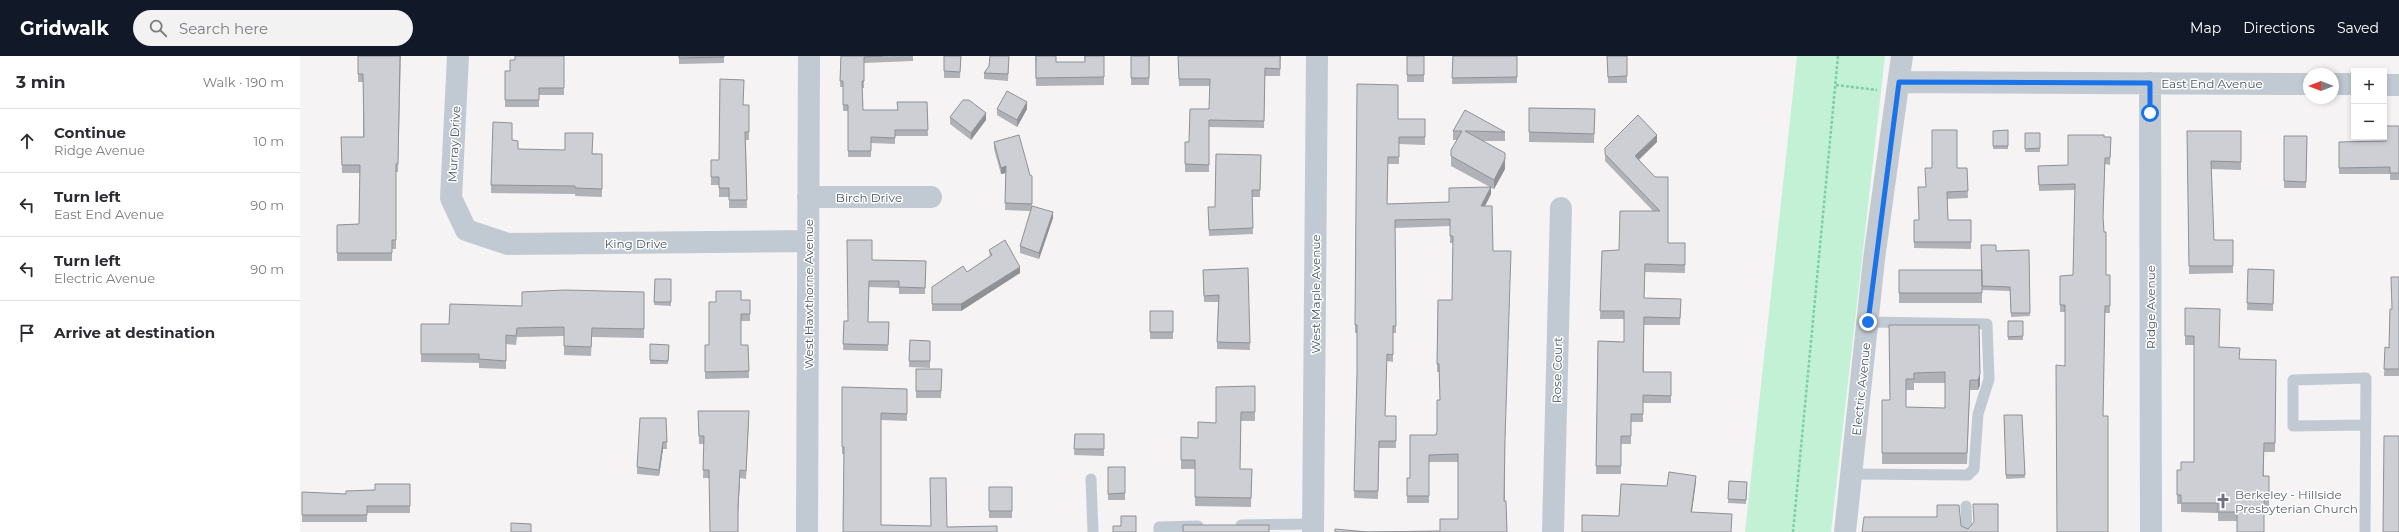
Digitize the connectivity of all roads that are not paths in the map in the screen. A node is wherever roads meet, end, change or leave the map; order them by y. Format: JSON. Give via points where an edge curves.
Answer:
{"nodes":[{"id":1,"x":458,"y":56,"type":"edge"},
{"id":2,"x":809,"y":56,"type":"edge"},
{"id":3,"x":1317,"y":56,"type":"edge"},
{"id":4,"x":1902,"y":56,"type":"edge"},
{"id":5,"x":2150,"y":83,"type":"junction"},
{"id":6,"x":2303,"y":84,"type":"edge"},
{"id":7,"x":2339,"y":84,"type":"edge"},
{"id":8,"x":2351,"y":84,"type":"edge"},
{"id":9,"x":2387,"y":85,"type":"edge"},
{"id":10,"x":2399,"y":85,"type":"edge"},
{"id":11,"x":1898,"y":89,"type":"junction"},
{"id":12,"x":808,"y":197,"type":"junction"},
{"id":13,"x":931,"y":197,"type":"dead end"},
{"id":14,"x":1561,"y":208,"type":"dead end"},
{"id":15,"x":466,"y":230,"type":"joint"},
{"id":16,"x":808,"y":241,"type":"junction"},
{"id":17,"x":1868,"y":322,"type":"junction"},
{"id":18,"x":2365,"y":425,"type":"junction"},
{"id":19,"x":1852,"y":474,"type":"junction"},
{"id":20,"x":1091,"y":479,"type":"dead end"},
{"id":21,"x":1966,"y":506,"type":"dead end"},
{"id":22,"x":1213,"y":526,"type":"edge"},
{"id":23,"x":1228,"y":526,"type":"edge"},
{"id":24,"x":1313,"y":528,"type":"edge"},
{"id":25,"x":807,"y":532,"type":"edge"},
{"id":26,"x":1093,"y":532,"type":"edge"},
{"id":27,"x":1159,"y":532,"type":"edge"},
{"id":28,"x":1553,"y":532,"type":"edge"},
{"id":29,"x":1845,"y":532,"type":"edge"},
{"id":30,"x":1967,"y":532,"type":"edge"},
{"id":31,"x":2150,"y":532,"type":"edge"},
{"id":32,"x":2365,"y":532,"type":"edge"}],
"edges":[{"from":1,"to":15,"type":"street","name":"Murray Drive","via":[[451,198]]},
{"from":2,"to":12,"type":"street","name":"West Hawthorne Avenue"},
{"from":3,"to":24,"type":"street","name":"West Maple Avenue"},
{"from":4,"to":11,"type":"street","name":"Electric Avenue"},
{"from":5,"to":6,"type":"street","name":"East End Avenue"},
{"from":5,"to":11,"type":"street","name":"East End Avenue"},
{"from":5,"to":31,"type":"street","name":"Ridge Avenue"},
{"from":7,"to":8,"type":"street"},
{"from":9,"to":10,"type":"street"},
{"from":11,"to":17,"type":"street","name":"Electric Avenue","via":[[1874,259]]},
{"from":12,"to":13,"type":"street","name":"Birch Drive"},
{"from":12,"to":16,"type":"street","name":"West Hawthorne Avenue"},
{"from":14,"to":28,"type":"street","name":"Rose Court"},
{"from":15,"to":16,"type":"street","name":"King Drive","via":[[508,244]]},
{"from":16,"to":25,"type":"street","name":"West Hawthorne Avenue"},
{"from":17,"to":19,"type":"street","name":"Electric Avenue"},
{"from":17,"to":19,"type":"lane","via":[[1986,324],[1989,379],[1978,414],[1974,469],[1968,475]]},
{"from":18,"to":18,"type":"lane","via":[[2293,426],[2293,380],[2366,378]]},
{"from":18,"to":32,"type":"lane"},
{"from":19,"to":29,"type":"street","name":"Electric Avenue"},
{"from":20,"to":26,"type":"lane"},
{"from":21,"to":30,"type":"lane"},
{"from":22,"to":27,"type":"lane","via":[[1159,527]]},
{"from":23,"to":24,"type":"lane"}]}
